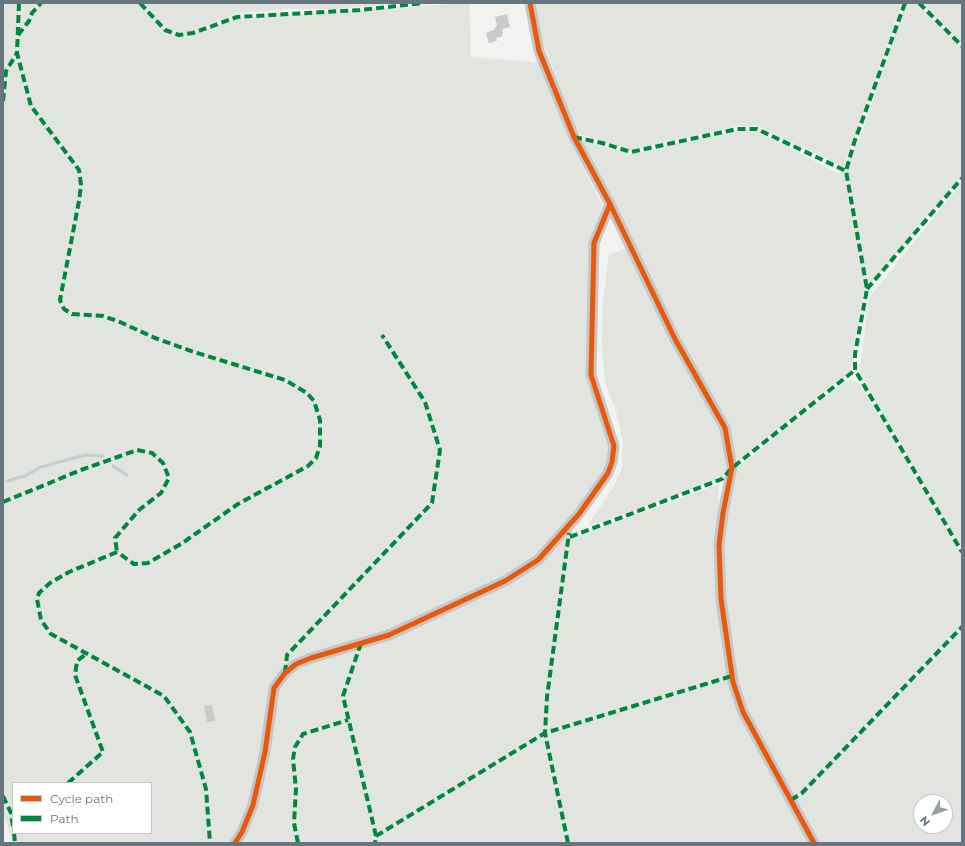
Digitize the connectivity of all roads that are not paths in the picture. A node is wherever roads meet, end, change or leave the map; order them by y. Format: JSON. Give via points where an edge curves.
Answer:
{"nodes":[{"id":1,"x":530,"y":3,"type":"edge"},
{"id":2,"x":610,"y":204,"type":"junction"},
{"id":3,"x":235,"y":843,"type":"edge"},
{"id":4,"x":814,"y":843,"type":"edge"}],
"edges":[{"from":1,"to":2,"type":"street","via":[[539,50],[574,137]]},
{"from":2,"to":3,"type":"street","via":[[594,243],[591,375],[614,446],[608,473],[579,514],[538,560],[505,581],[389,635],[311,658],[296,664],[285,673],[274,688],[265,752],[253,805]]},
{"from":2,"to":4,"type":"street","via":[[675,338],[725,428],[732,468],[719,545],[721,599],[733,682],[743,712]]}]}
